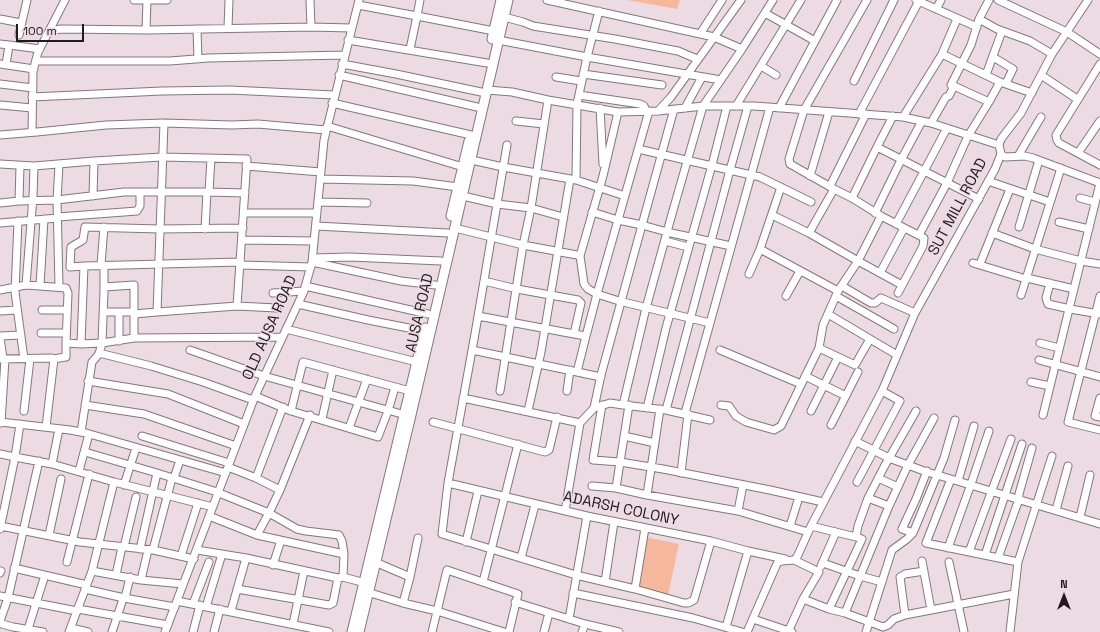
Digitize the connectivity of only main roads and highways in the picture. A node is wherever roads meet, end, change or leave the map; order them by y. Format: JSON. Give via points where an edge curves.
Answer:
{"nodes":[{"id":1,"x":501,"y":0,"type":"edge"},
{"id":2,"x":508,"y":0,"type":"edge"},
{"id":3,"x":484,"y":91,"type":"junction"},
{"id":4,"x":466,"y":161,"type":"junction"},
{"id":5,"x":451,"y":231,"type":"junction"},
{"id":6,"x":408,"y":416,"type":"junction"},
{"id":7,"x":366,"y":587,"type":"junction"},
{"id":8,"x":352,"y":632,"type":"edge"},
{"id":9,"x":359,"y":632,"type":"edge"}],
"edges":[{"from":1,"to":3,"type":"main road","via":[[487,63]]},
{"from":2,"to":3,"type":"main road","name":"AUSA ROAD"},
{"from":3,"to":4,"type":"main road","name":"AUSA ROAD"},
{"from":3,"to":4,"type":"main road"},
{"from":4,"to":5,"type":"main road","via":[[458,186]]},
{"from":4,"to":5,"type":"main road","name":"AUSA ROAD","via":[[463,196]]},
{"from":5,"to":6,"type":"main road","name":"AUSA ROAD"},
{"from":5,"to":6,"type":"main road","via":[[416,362]]},
{"from":6,"to":7,"type":"main road"},
{"from":6,"to":7,"type":"main road","name":"AUSA ROAD","via":[[375,562]]},
{"from":7,"to":8,"type":"main road"},
{"from":7,"to":9,"type":"main road","name":"AUSA ROAD"}]}
